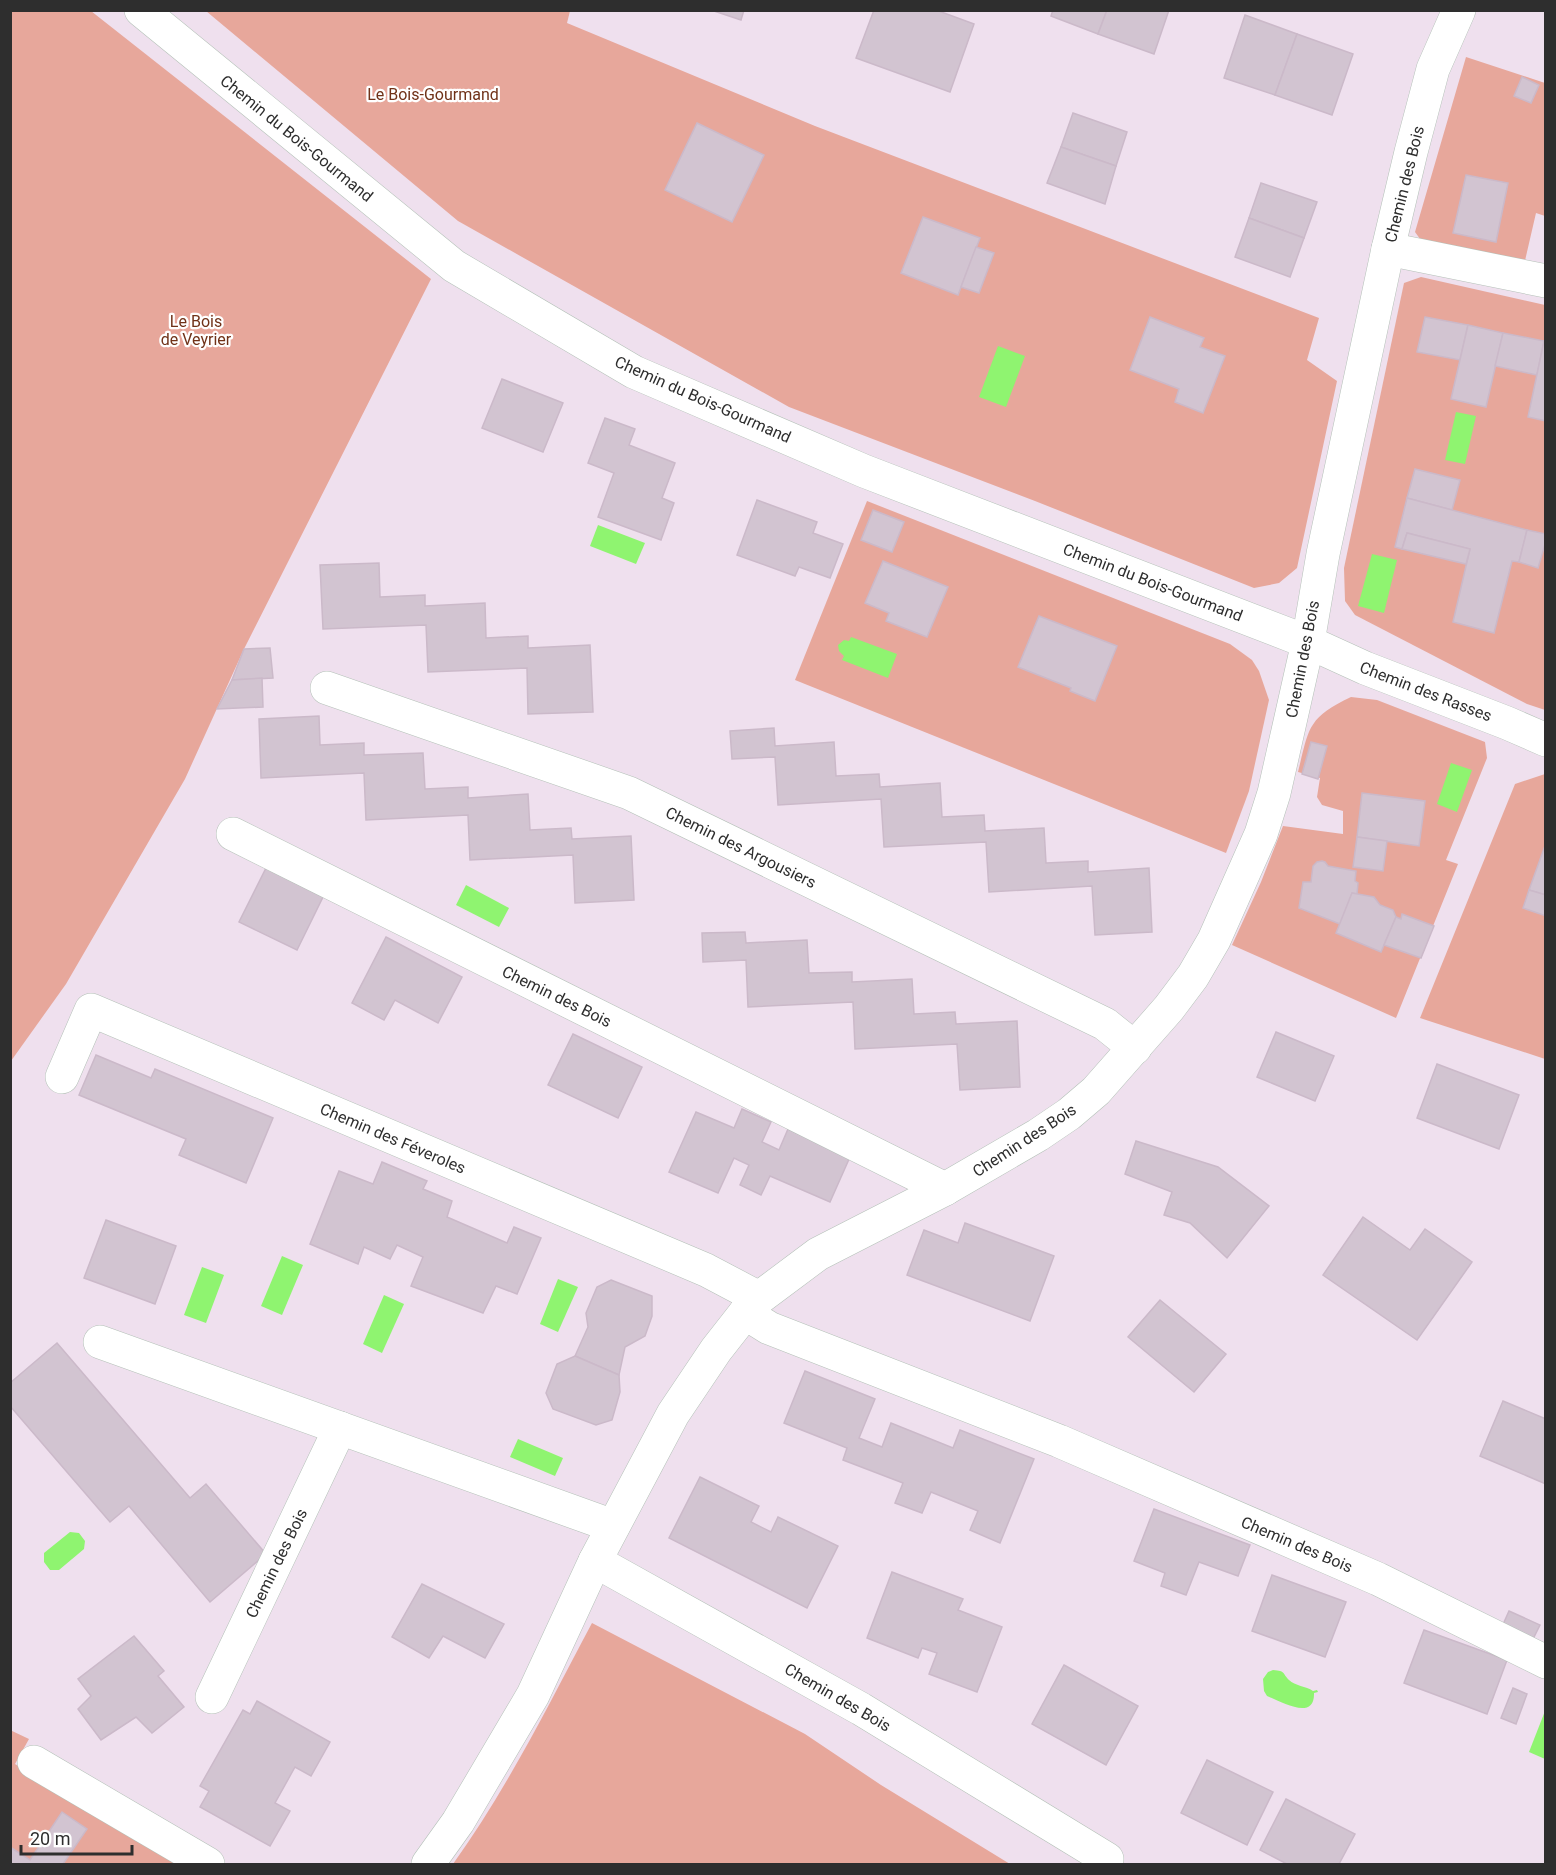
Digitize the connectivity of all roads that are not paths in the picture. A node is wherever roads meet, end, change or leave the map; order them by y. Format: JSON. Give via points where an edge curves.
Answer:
{"nodes":[{"id":1,"x":141,"y":10,"type":"edge"},
{"id":2,"x":1459,"y":10,"type":"edge"},
{"id":3,"x":1388,"y":249,"type":"junction"},
{"id":4,"x":1545,"y":281,"type":"edge"},
{"id":5,"x":1308,"y":642,"type":"junction"},
{"id":6,"x":327,"y":688,"type":"dead end"},
{"id":7,"x":1545,"y":740,"type":"edge"},
{"id":8,"x":233,"y":834,"type":"dead end"},
{"id":9,"x":1135,"y":1048,"type":"junction"},
{"id":10,"x":62,"y":1077,"type":"dead end"},
{"id":11,"x":945,"y":1189,"type":"junction"},
{"id":12,"x":752,"y":1305,"type":"junction"},
{"id":13,"x":100,"y":1342,"type":"dead end"},
{"id":14,"x":340,"y":1428,"type":"junction"},
{"id":15,"x":613,"y":1526,"type":"junction"},
{"id":16,"x":596,"y":1561,"type":"junction"},
{"id":17,"x":1545,"y":1662,"type":"edge"},
{"id":18,"x":212,"y":1697,"type":"dead end"},
{"id":19,"x":34,"y":1762,"type":"dead end"},
{"id":20,"x":1107,"y":1859,"type":"dead end"},
{"id":21,"x":208,"y":1864,"type":"edge"},
{"id":22,"x":428,"y":1864,"type":"edge"}],
"edges":[{"from":1,"to":5,"type":"street","name":"Chemin du Bois-Gourmand","via":[[454,266],[634,372],[864,471]]},
{"from":2,"to":3,"type":"street","name":"Chemin des Bois","via":[[1433,69]]},
{"from":3,"to":4,"type":"street"},
{"from":3,"to":5,"type":"street","name":"Chemin des Bois"},
{"from":5,"to":7,"type":"street","name":"Chemin des Rasses"},
{"from":5,"to":9,"type":"street","name":"Chemin des Bois","via":[[1274,793],[1256,845],[1214,940],[1193,976]]},
{"from":6,"to":9,"type":"street","name":"Chemin des Argousiers","via":[[629,793],[1106,1024]]},
{"from":8,"to":11,"type":"street","name":"Chemin des Bois"},
{"from":9,"to":11,"type":"street","name":"Chemin des Bois","via":[[1069,1114]]},
{"from":10,"to":12,"type":"street","name":"Chemin des Féveroles","via":[[91,1010],[706,1270]]},
{"from":11,"to":12,"type":"street","name":"Chemin des Bois","via":[[818,1254]]},
{"from":12,"to":15,"type":"street","name":"Chemin des Bois","via":[[673,1414]]},
{"from":12,"to":17,"type":"street","name":"Chemin des Bois","via":[[769,1328],[1059,1441],[1378,1579]]},
{"from":13,"to":14,"type":"street"},
{"from":14,"to":15,"type":"street"},
{"from":14,"to":18,"type":"street","name":"Chemin des Bois"},
{"from":15,"to":16,"type":"street","name":"Chemin des Bois"},
{"from":16,"to":20,"type":"street","name":"Chemin des Bois","via":[[861,1709]]},
{"from":16,"to":22,"type":"street","name":"Chemin des Bois","via":[[533,1695],[458,1822]]},
{"from":19,"to":21,"type":"street"}]}
